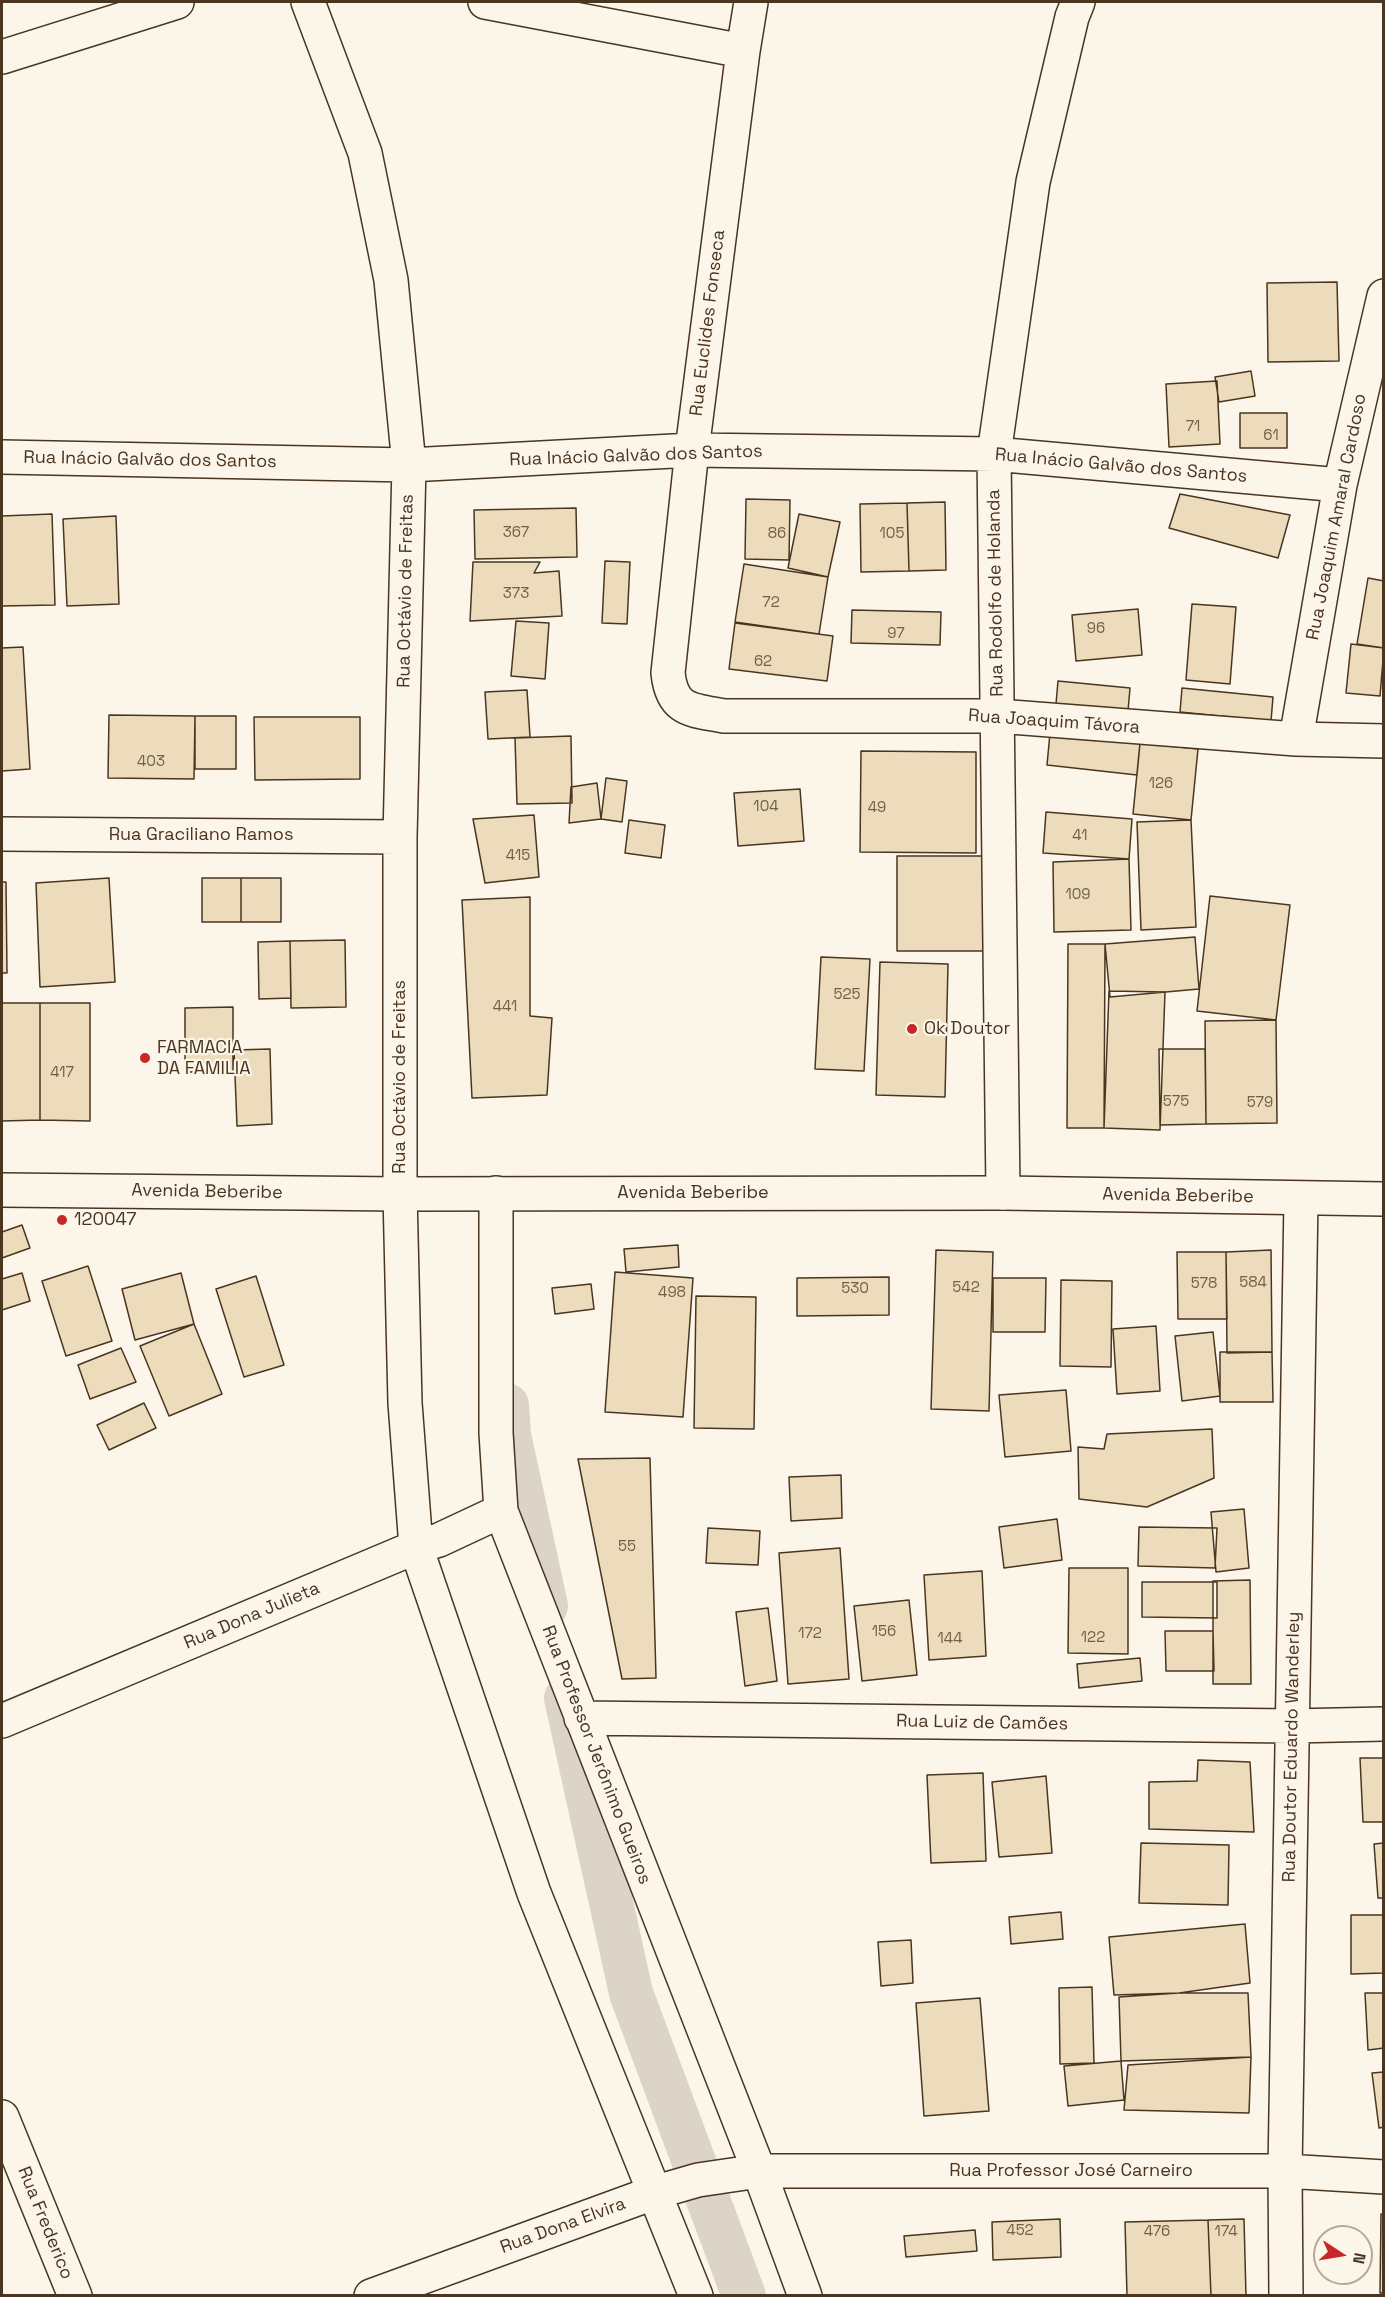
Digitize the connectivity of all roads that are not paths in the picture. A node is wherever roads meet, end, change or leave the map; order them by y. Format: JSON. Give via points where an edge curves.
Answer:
{"nodes":[{"id":1,"x":177,"y":2,"type":"edge"},
{"id":2,"x":308,"y":2,"type":"edge"},
{"id":3,"x":485,"y":2,"type":"edge"},
{"id":4,"x":751,"y":2,"type":"edge"},
{"id":5,"x":1078,"y":2,"type":"edge"},
{"id":6,"x":743,"y":51,"type":"junction"},
{"id":7,"x":2,"y":57,"type":"edge"},
{"id":8,"x":1383,"y":296,"type":"edge"},
{"id":9,"x":692,"y":450,"type":"junction"},
{"id":10,"x":994,"y":454,"type":"junction"},
{"id":11,"x":2,"y":457,"type":"edge"},
{"id":12,"x":409,"y":465,"type":"junction"},
{"id":13,"x":1340,"y":485,"type":"junction"},
{"id":14,"x":724,"y":716,"type":"joint"},
{"id":15,"x":998,"y":716,"type":"junction"},
{"id":16,"x":1296,"y":740,"type":"junction"},
{"id":17,"x":1383,"y":741,"type":"edge"},
{"id":18,"x":2,"y":834,"type":"edge"},
{"id":19,"x":400,"y":837,"type":"junction"},
{"id":20,"x":2,"y":1190,"type":"edge"},
{"id":21,"x":496,"y":1193,"type":"junction"},
{"id":22,"x":1003,"y":1193,"type":"junction"},
{"id":23,"x":400,"y":1194,"type":"junction"},
{"id":24,"x":1301,"y":1199,"type":"junction"},
{"id":25,"x":1383,"y":1199,"type":"edge"},
{"id":26,"x":494,"y":1514,"type":"junction"},
{"id":27,"x":428,"y":1544,"type":"junction"},
{"id":28,"x":581,"y":1718,"type":"junction"},
{"id":29,"x":2,"y":1721,"type":"edge"},
{"id":30,"x":1383,"y":1724,"type":"edge"},
{"id":31,"x":1292,"y":1726,"type":"junction"},
{"id":32,"x":2,"y":2117,"type":"edge"},
{"id":33,"x":759,"y":2171,"type":"junction"},
{"id":34,"x":1285,"y":2172,"type":"junction"},
{"id":35,"x":1383,"y":2177,"type":"edge"},
{"id":36,"x":665,"y":2190,"type":"junction"},
{"id":37,"x":75,"y":2295,"type":"edge"},
{"id":38,"x":371,"y":2295,"type":"edge"},
{"id":39,"x":696,"y":2295,"type":"edge"},
{"id":40,"x":805,"y":2295,"type":"edge"},
{"id":41,"x":1286,"y":2295,"type":"edge"}],
"edges":[{"from":1,"to":7,"type":"street"},
{"from":2,"to":12,"type":"street","name":"Rua Octávio de Freitas","via":[[365,153],[391,280]]},
{"from":3,"to":6,"type":"street"},
{"from":4,"to":6,"type":"street","name":"Rua Euclides Fonseca"},
{"from":5,"to":10,"type":"street","name":"Rua Rodolfo de Holanda","via":[[1033,182]]},
{"from":6,"to":9,"type":"street","name":"Rua Euclides Fonseca"},
{"from":8,"to":13,"type":"street","name":"Rua Joaquim Amaral Cardoso"},
{"from":9,"to":10,"type":"street","name":"Rua Inácio Galvão dos Santos"},
{"from":9,"to":12,"type":"street","name":"Rua Inácio Galvão dos Santos"},
{"from":9,"to":14,"type":"street","name":"Rua Euclides Fonseca","via":[[668,673],[670,690],[676,701],[694,711]]},
{"from":10,"to":13,"type":"street","name":"Rua Inácio Galvão dos Santos"},
{"from":10,"to":15,"type":"street","name":"Rua Rodolfo de Holanda"},
{"from":11,"to":12,"type":"street","name":"Rua Inácio Galvão dos Santos"},
{"from":12,"to":19,"type":"street","name":"Rua Octávio de Freitas"},
{"from":13,"to":16,"type":"street","name":"Rua Joaquim Amaral Cardoso"},
{"from":14,"to":15,"type":"street","name":"Rua Joaquim Távora"},
{"from":15,"to":16,"type":"street","name":"Rua Joaquim Távora"},
{"from":15,"to":22,"type":"street","name":"Rua Rodolfo de Holanda"},
{"from":16,"to":17,"type":"street","name":"Rua Joaquim Távora"},
{"from":18,"to":19,"type":"street","name":"Rua Graciliano Ramos"},
{"from":19,"to":23,"type":"street","name":"Rua Octávio de Freitas"},
{"from":20,"to":23,"type":"street","name":"Avenida Beberibe"},
{"from":21,"to":22,"type":"street","name":"Avenida Beberibe"},
{"from":21,"to":23,"type":"street","name":"Avenida Beberibe"},
{"from":21,"to":26,"type":"street","name":"Rua Professor Jerônimo Gueiros"},
{"from":22,"to":24,"type":"street","name":"Avenida Beberibe"},
{"from":23,"to":27,"type":"street","via":[[405,1403]]},
{"from":24,"to":25,"type":"street","name":"Avenida Beberibe"},
{"from":24,"to":31,"type":"street","name":"Rua Doutor Eduardo Wanderley"},
{"from":26,"to":27,"type":"street","name":"Rua Dona Julieta"},
{"from":26,"to":28,"type":"street","name":"Rua Professor Jerônimo Gueiros"},
{"from":27,"to":29,"type":"street","name":"Rua Dona Julieta"},
{"from":27,"to":36,"type":"street","via":[[534,1893]]},
{"from":28,"to":31,"type":"street","name":"Rua Luiz de Camões"},
{"from":28,"to":33,"type":"street","name":"Rua Professor Jerônimo Gueiros"},
{"from":30,"to":31,"type":"street","name":"Rua Luiz de Camões"},
{"from":31,"to":34,"type":"street","name":"Rua Doutor Eduardo Wanderley"},
{"from":32,"to":37,"type":"street","name":"Rua Frederico"},
{"from":33,"to":34,"type":"street","name":"Rua Professor José Carneiro"},
{"from":33,"to":36,"type":"street","name":"Rua Dona Elvira","via":[[698,2180]]},
{"from":33,"to":40,"type":"street","name":"Rua Professor Jerônimo Gueiros"},
{"from":34,"to":35,"type":"street","name":"Rua Professor José Carneiro"},
{"from":34,"to":41,"type":"street","name":"Rua Doutor Eduardo Wanderley"},
{"from":36,"to":38,"type":"street","name":"Rua Dona Elvira"},
{"from":36,"to":39,"type":"street"}]}
